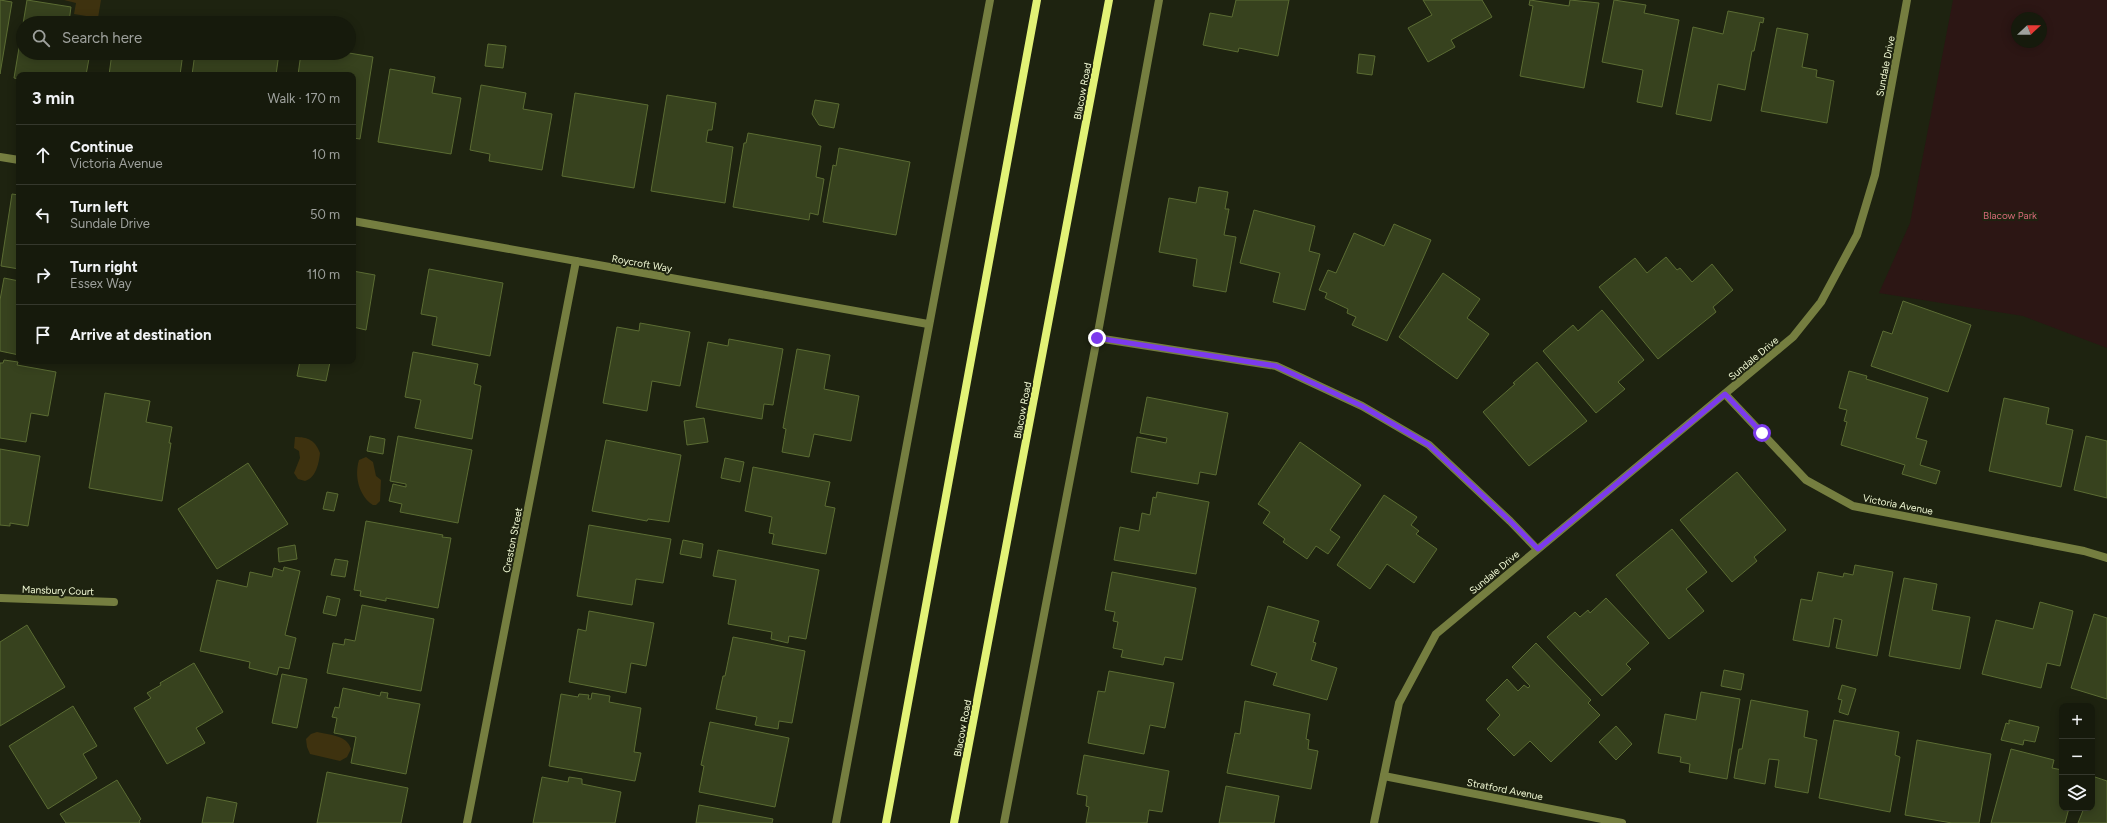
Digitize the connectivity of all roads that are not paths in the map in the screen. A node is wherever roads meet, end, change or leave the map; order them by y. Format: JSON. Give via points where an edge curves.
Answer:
{"nodes":[{"id":1,"x":990,"y":0,"type":"edge"},
{"id":2,"x":1037,"y":0,"type":"edge"},
{"id":3,"x":1110,"y":0,"type":"edge"},
{"id":4,"x":1159,"y":0,"type":"edge"},
{"id":5,"x":1907,"y":0,"type":"edge"},
{"id":6,"x":0,"y":157,"type":"edge"},
{"id":7,"x":16,"y":160,"type":"edge"},
{"id":8,"x":356,"y":222,"type":"edge"},
{"id":9,"x":576,"y":261,"type":"junction"},
{"id":10,"x":928,"y":324,"type":"junction"},
{"id":11,"x":1097,"y":338,"type":"junction"},
{"id":12,"x":1725,"y":394,"type":"junction"},
{"id":13,"x":1538,"y":549,"type":"junction"},
{"id":14,"x":2107,"y":558,"type":"edge"},
{"id":15,"x":0,"y":598,"type":"edge"},
{"id":16,"x":114,"y":602,"type":"dead end"},
{"id":17,"x":1384,"y":776,"type":"junction"},
{"id":18,"x":467,"y":823,"type":"edge"},
{"id":19,"x":836,"y":823,"type":"edge"},
{"id":20,"x":886,"y":823,"type":"edge"},
{"id":21,"x":954,"y":823,"type":"edge"},
{"id":22,"x":1004,"y":823,"type":"edge"},
{"id":23,"x":1374,"y":823,"type":"edge"},
{"id":24,"x":1622,"y":823,"type":"edge"}],
"edges":[{"from":1,"to":10,"type":"street"},
{"from":2,"to":20,"type":"main road"},
{"from":3,"to":21,"type":"main road","name":"Blacow Road"},
{"from":4,"to":11,"type":"street"},
{"from":5,"to":12,"type":"street","name":"Sundale Drive","via":[[1875,175],[1856,235],[1821,302],[1793,337]]},
{"from":6,"to":7,"type":"street"},
{"from":8,"to":9,"type":"street","name":"Roycroft Way"},
{"from":9,"to":10,"type":"street","name":"Roycroft Way"},
{"from":9,"to":18,"type":"street","name":"Creston Street"},
{"from":10,"to":19,"type":"street"},
{"from":11,"to":13,"type":"street","via":[[1276,366],[1362,406],[1429,445]]},
{"from":11,"to":22,"type":"street"},
{"from":12,"to":13,"type":"street","name":"Sundale Drive"},
{"from":12,"to":14,"type":"street","name":"Victoria Avenue","via":[[1806,480],[1853,506],[2084,551]]},
{"from":13,"to":17,"type":"street","name":"Sundale Drive","via":[[1436,634],[1399,703]]},
{"from":15,"to":16,"type":"street","name":"Mansbury Court"},
{"from":17,"to":23,"type":"street","name":"Sundale Drive"},
{"from":17,"to":24,"type":"street","name":"Stratford Avenue"}]}
